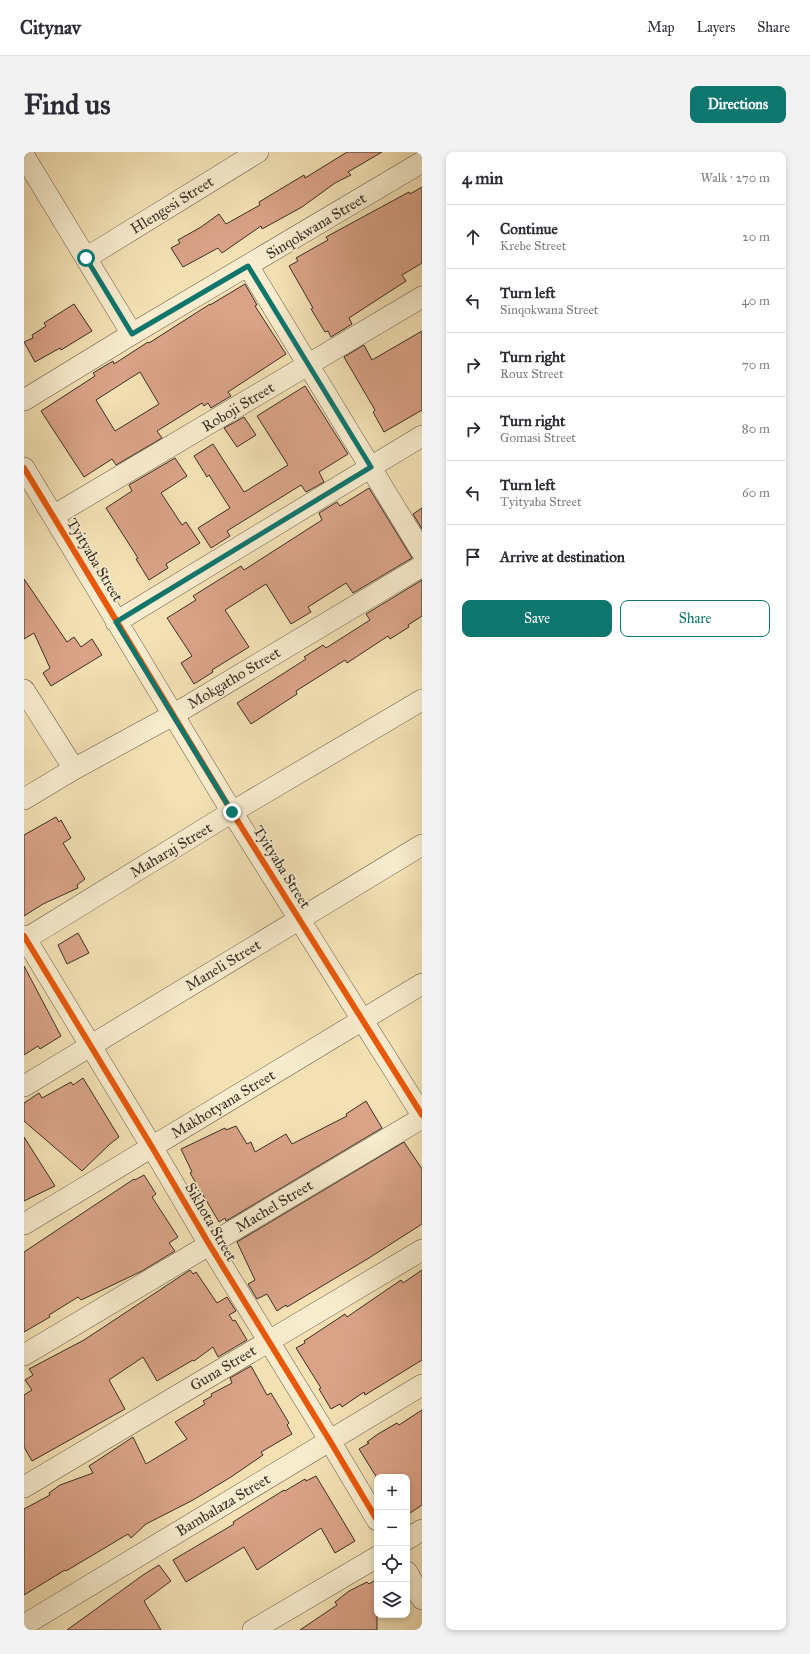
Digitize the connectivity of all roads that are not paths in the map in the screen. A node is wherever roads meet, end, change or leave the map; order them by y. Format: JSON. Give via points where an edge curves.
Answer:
{"nodes":[{"id":1,"x":245,"y":155,"type":"edge"},
{"id":2,"x":24,"y":156,"type":"edge"},
{"id":3,"x":422,"y":162,"type":"edge"},
{"id":4,"x":86,"y":258,"type":"junction"},
{"id":5,"x":248,"y":266,"type":"junction"},
{"id":6,"x":422,"y":297,"type":"edge"},
{"id":7,"x":132,"y":334,"type":"junction"},
{"id":8,"x":309,"y":364,"type":"junction"},
{"id":9,"x":24,"y":400,"type":"edge"},
{"id":10,"x":422,"y":436,"type":"edge"},
{"id":11,"x":371,"y":467,"type":"junction"},
{"id":12,"x":24,"y":468,"type":"edge"},
{"id":13,"x":53,"y":516,"type":"junction"},
{"id":14,"x":422,"y":552,"type":"edge"},
{"id":15,"x":422,"y":566,"type":"edge"},
{"id":16,"x":116,"y":622,"type":"junction"},
{"id":17,"x":24,"y":690,"type":"edge"},
{"id":18,"x":422,"y":700,"type":"edge"},
{"id":19,"x":174,"y":715,"type":"junction"},
{"id":20,"x":74,"y":769,"type":"junction"},
{"id":21,"x":24,"y":799,"type":"edge"},
{"id":22,"x":232,"y":812,"type":"junction"},
{"id":23,"x":422,"y":845,"type":"edge"},
{"id":24,"x":299,"y":918,"type":"junction"},
{"id":25,"x":25,"y":938,"type":"edge"},
{"id":26,"x":422,"y":984,"type":"edge"},
{"id":27,"x":362,"y":1020,"type":"junction"},
{"id":28,"x":91,"y":1045,"type":"junction"},
{"id":29,"x":24,"y":1086,"type":"edge"},
{"id":30,"x":422,"y":1115,"type":"edge"},
{"id":31,"x":422,"y":1118,"type":"edge"},
{"id":32,"x":152,"y":1147,"type":"junction"},
{"id":33,"x":24,"y":1224,"type":"edge"},
{"id":34,"x":209,"y":1244,"type":"junction"},
{"id":35,"x":422,"y":1250,"type":"edge"},
{"id":36,"x":268,"y":1341,"type":"junction"},
{"id":37,"x":24,"y":1355,"type":"edge"},
{"id":38,"x":422,"y":1385,"type":"edge"},
{"id":39,"x":330,"y":1441,"type":"junction"},
{"id":40,"x":24,"y":1487,"type":"edge"},
{"id":41,"x":374,"y":1515,"type":"edge"},
{"id":42,"x":422,"y":1530,"type":"edge"},
{"id":43,"x":410,"y":1537,"type":"edge"},
{"id":44,"x":374,"y":1559,"type":"edge"},
{"id":45,"x":410,"y":1577,"type":"edge"},
{"id":46,"x":422,"y":1599,"type":"edge"},
{"id":47,"x":24,"y":1625,"type":"edge"},
{"id":48,"x":253,"y":1630,"type":"edge"}],
"edges":[{"from":1,"to":4,"type":"street","name":"Hlengesi Street"},
{"from":2,"to":4,"type":"street"},
{"from":3,"to":5,"type":"street","name":"Sinqokwana Street"},
{"from":4,"to":7,"type":"street"},
{"from":5,"to":7,"type":"street","name":"Sinqokwana Street"},
{"from":5,"to":8,"type":"street"},
{"from":6,"to":8,"type":"street","name":"Roboji Street"},
{"from":7,"to":9,"type":"street","name":"Sinqokwana Street"},
{"from":8,"to":11,"type":"street"},
{"from":8,"to":13,"type":"street","name":"Roboji Street"},
{"from":10,"to":11,"type":"street"},
{"from":11,"to":14,"type":"street"},
{"from":11,"to":16,"type":"street"},
{"from":12,"to":13,"type":"street","name":"Tyityaba Street"},
{"from":13,"to":16,"type":"street","name":"Tyityaba Street"},
{"from":15,"to":19,"type":"street","name":"Mokgatho Street"},
{"from":16,"to":19,"type":"street","name":"Tyityaba Street"},
{"from":17,"to":20,"type":"street"},
{"from":18,"to":22,"type":"street","name":"Maharaj Street"},
{"from":19,"to":20,"type":"street","name":"Mokgatho Street"},
{"from":19,"to":22,"type":"street","name":"Tyityaba Street"},
{"from":20,"to":21,"type":"street","name":"Mokgatho Street"},
{"from":22,"to":24,"type":"street","name":"Tyityaba Street"},
{"from":22,"to":25,"type":"street","name":"Maharaj Street"},
{"from":23,"to":24,"type":"street","name":"Maneli Street"},
{"from":24,"to":27,"type":"street","name":"Tyityaba Street"},
{"from":24,"to":28,"type":"street","name":"Maneli Street"},
{"from":25,"to":28,"type":"street","name":"Sikhota Street"},
{"from":26,"to":27,"type":"street","name":"Makhotyana Street"},
{"from":27,"to":30,"type":"street","name":"Tyityaba Street"},
{"from":27,"to":32,"type":"street","name":"Makhotyana Street"},
{"from":28,"to":29,"type":"street","name":"Maneli Street"},
{"from":28,"to":32,"type":"street","name":"Sikhota Street"},
{"from":31,"to":34,"type":"street","name":"Machel Street"},
{"from":32,"to":33,"type":"street","name":"Makhotyana Street"},
{"from":32,"to":34,"type":"street","name":"Sikhota Street"},
{"from":34,"to":36,"type":"street","name":"Sikhota Street"},
{"from":34,"to":37,"type":"street","name":"Machel Street"},
{"from":35,"to":36,"type":"street","name":"Guna Street"},
{"from":36,"to":39,"type":"street","name":"Sikhota Street"},
{"from":36,"to":40,"type":"street","name":"Guna Street"},
{"from":38,"to":39,"type":"street","name":"Bambalaza Street"},
{"from":39,"to":41,"type":"street","name":"Sikhota Street"},
{"from":39,"to":47,"type":"street","name":"Bambalaza Street"},
{"from":42,"to":43,"type":"street"},
{"from":44,"to":48,"type":"street"},
{"from":45,"to":46,"type":"street"}]}
